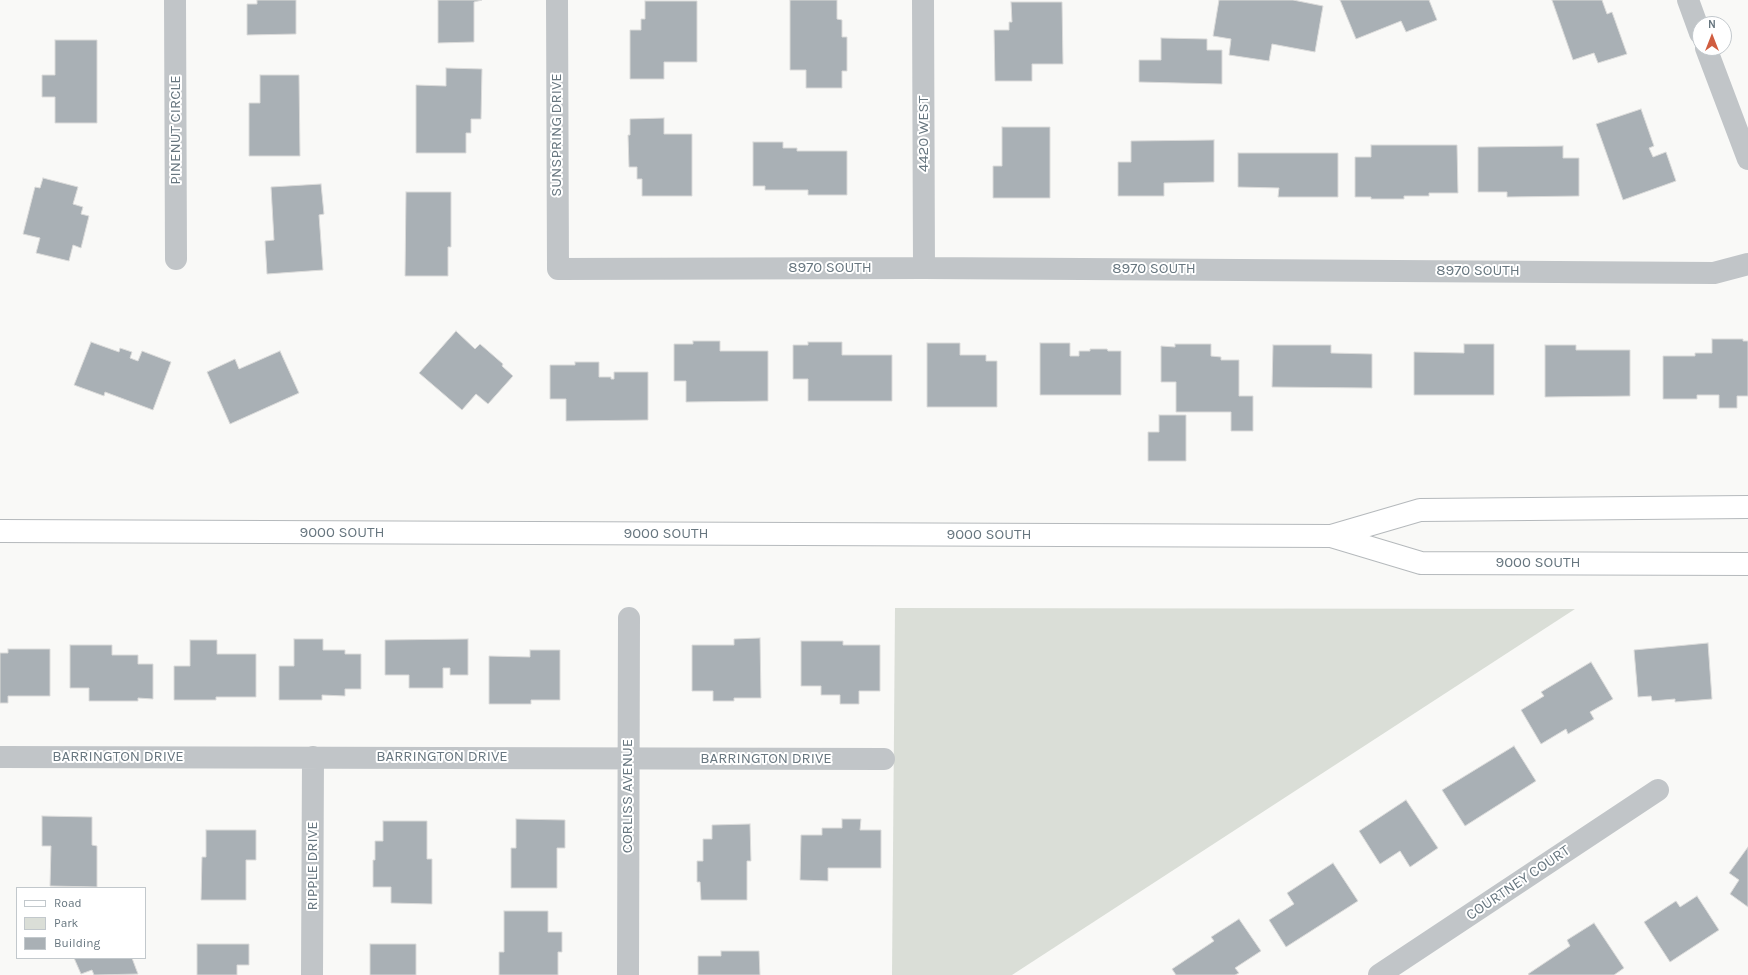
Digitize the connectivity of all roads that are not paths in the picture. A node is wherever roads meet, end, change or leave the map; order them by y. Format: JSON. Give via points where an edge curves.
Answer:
{"nodes":[{"id":1,"x":175,"y":0,"type":"edge"},
{"id":2,"x":557,"y":0,"type":"edge"},
{"id":3,"x":923,"y":0,"type":"edge"},
{"id":4,"x":1688,"y":0,"type":"edge"},
{"id":5,"x":1694,"y":16,"type":"edge"},
{"id":6,"x":1709,"y":56,"type":"edge"},
{"id":7,"x":1748,"y":159,"type":"edge"},
{"id":8,"x":176,"y":260,"type":"dead end"},
{"id":9,"x":1748,"y":264,"type":"edge"},
{"id":10,"x":924,"y":268,"type":"junction"},
{"id":11,"x":558,"y":269,"type":"joint"},
{"id":12,"x":1748,"y":507,"type":"edge"},
{"id":13,"x":0,"y":531,"type":"edge"},
{"id":14,"x":1331,"y":536,"type":"junction"},
{"id":15,"x":1748,"y":564,"type":"edge"},
{"id":16,"x":629,"y":618,"type":"dead end"},
{"id":17,"x":0,"y":757,"type":"edge"},
{"id":18,"x":313,"y":757,"type":"junction"},
{"id":19,"x":629,"y":758,"type":"junction"},
{"id":20,"x":884,"y":759,"type":"dead end"},
{"id":21,"x":1658,"y":790,"type":"dead end"},
{"id":22,"x":312,"y":975,"type":"edge"},
{"id":23,"x":628,"y":975,"type":"edge"},
{"id":24,"x":1379,"y":975,"type":"edge"}],
"edges":[{"from":1,"to":8,"type":"street","name":"PINENUT CIRCLE"},
{"from":2,"to":11,"type":"street","name":"SUNSPRING DRIVE"},
{"from":3,"to":10,"type":"street","name":"4420 WEST"},
{"from":4,"to":5,"type":"street"},
{"from":6,"to":7,"type":"street"},
{"from":9,"to":10,"type":"street","name":"8970 SOUTH","via":[[1714,273]]},
{"from":10,"to":11,"type":"street","name":"8970 SOUTH"},
{"from":12,"to":14,"type":"main road","name":"9000 SOUTH","via":[[1420,510]]},
{"from":13,"to":14,"type":"main road","name":"9000 SOUTH"},
{"from":14,"to":15,"type":"main road","name":"9000 SOUTH","via":[[1421,563]]},
{"from":16,"to":19,"type":"street","name":"CORLISS AVENUE"},
{"from":17,"to":18,"type":"street","name":"BARRINGTON DRIVE"},
{"from":18,"to":19,"type":"street","name":"BARRINGTON DRIVE"},
{"from":18,"to":22,"type":"street","name":"RIPPLE DRIVE"},
{"from":19,"to":20,"type":"street","name":"BARRINGTON DRIVE"},
{"from":19,"to":23,"type":"street","name":"CORLISS AVENUE"},
{"from":21,"to":24,"type":"street","name":"COURTNEY COURT"}]}
